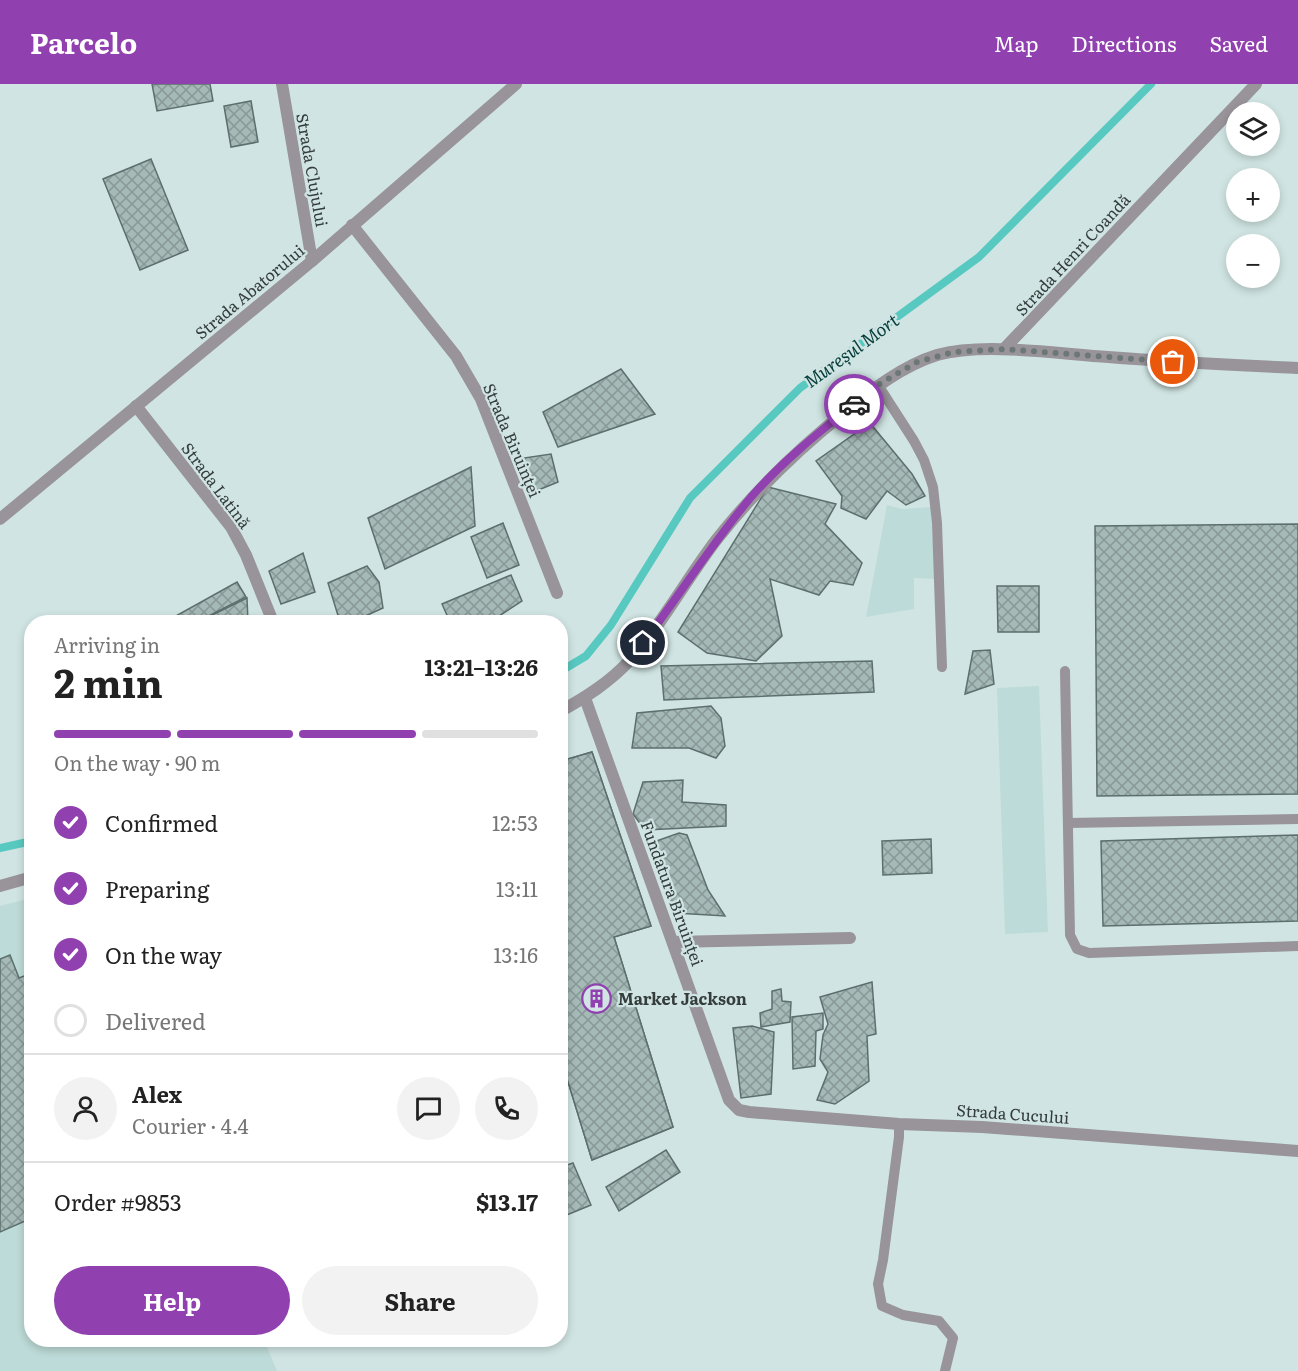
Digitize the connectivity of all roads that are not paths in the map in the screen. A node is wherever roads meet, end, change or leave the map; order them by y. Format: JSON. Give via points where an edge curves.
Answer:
{"nodes":[{"id":1,"x":282,"y":84,"type":"edge"},
{"id":2,"x":516,"y":84,"type":"edge"},
{"id":3,"x":1256,"y":84,"type":"edge"},
{"id":4,"x":352,"y":225,"type":"junction"},
{"id":5,"x":312,"y":261,"type":"junction"},
{"id":6,"x":1004,"y":349,"type":"junction"},
{"id":7,"x":1298,"y":368,"type":"edge"},
{"id":8,"x":878,"y":385,"type":"junction"},
{"id":9,"x":136,"y":406,"type":"junction"},
{"id":10,"x":0,"y":519,"type":"edge"},
{"id":11,"x":557,"y":593,"type":"dead end"},
{"id":12,"x":270,"y":615,"type":"edge"},
{"id":13,"x":942,"y":668,"type":"dead end"},
{"id":14,"x":1065,"y":670,"type":"dead end"},
{"id":15,"x":585,"y":698,"type":"junction"},
{"id":16,"x":568,"y":707,"type":"edge"},
{"id":17,"x":1298,"y":819,"type":"edge"},
{"id":18,"x":1068,"y":823,"type":"junction"},
{"id":19,"x":24,"y":879,"type":"edge"},
{"id":20,"x":0,"y":886,"type":"edge"},
{"id":21,"x":850,"y":938,"type":"dead end"},
{"id":22,"x":673,"y":942,"type":"junction"},
{"id":23,"x":1298,"y":946,"type":"edge"},
{"id":24,"x":729,"y":1100,"type":"joint"},
{"id":25,"x":899,"y":1124,"type":"junction"},
{"id":26,"x":1298,"y":1151,"type":"edge"},
{"id":27,"x":945,"y":1371,"type":"edge"}],
"edges":[{"from":1,"to":5,"type":"street","name":"Strada Clujului"},
{"from":2,"to":4,"type":"street","name":"Strada Abatorului"},
{"from":3,"to":6,"type":"street","name":"Strada Henri Coandă"},
{"from":4,"to":5,"type":"street","name":"Strada Abatorului"},
{"from":4,"to":11,"type":"street","name":"Strada Biruinței","via":[[456,356],[481,399]]},
{"from":5,"to":9,"type":"street","name":"Strada Abatorului"},
{"from":6,"to":7,"type":"street"},
{"from":6,"to":8,"type":"street","via":[[939,355],[917,362]]},
{"from":8,"to":13,"type":"lane","via":[[914,441],[933,487]]},
{"from":8,"to":15,"type":"street","via":[[804,445],[754,494],[630,660]]},
{"from":9,"to":10,"type":"street","name":"Strada Abatorului"},
{"from":9,"to":12,"type":"street","name":"Strada Latină","via":[[231,527]]},
{"from":14,"to":18,"type":"lane"},
{"from":15,"to":16,"type":"street"},
{"from":15,"to":22,"type":"street","name":"Fundatura Biruinței"},
{"from":17,"to":18,"type":"lane"},
{"from":18,"to":23,"type":"lane","via":[[1070,935],[1077,949],[1089,953]]},
{"from":19,"to":20,"type":"street"},
{"from":21,"to":22,"type":"street"},
{"from":22,"to":24,"type":"street","name":"Fundatura Biruinței"},
{"from":24,"to":25,"type":"street","name":"Strada Cucului","via":[[739,1110],[749,1112]]},
{"from":25,"to":26,"type":"street","name":"Strada Cucului"},
{"from":25,"to":27,"type":"lane","via":[[878,1284],[882,1306],[903,1315],[939,1321],[953,1338]]}]}
